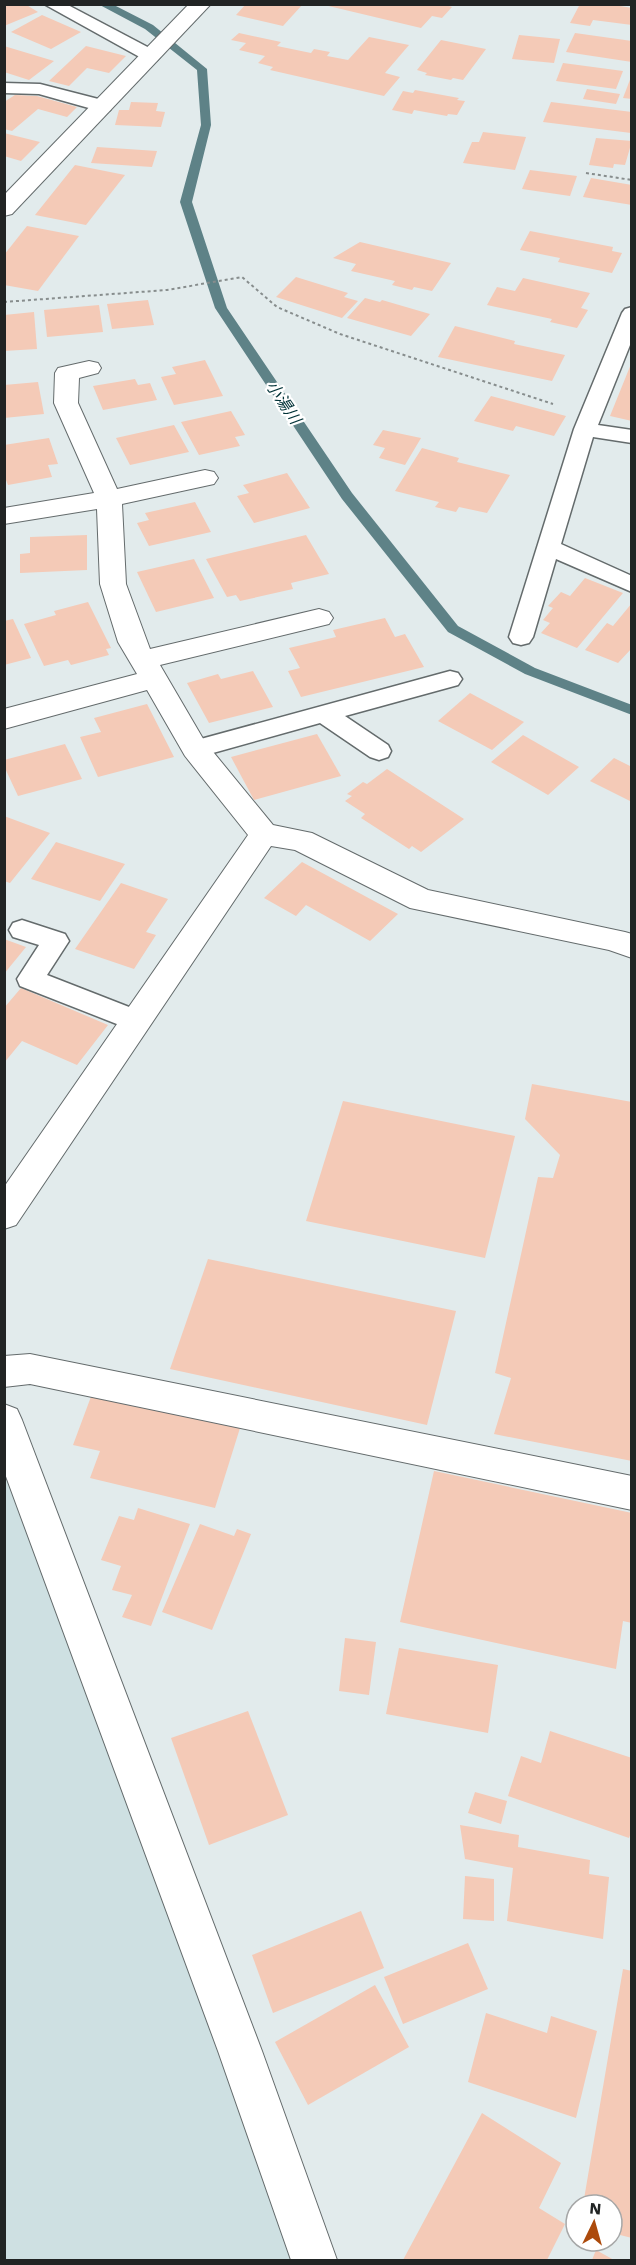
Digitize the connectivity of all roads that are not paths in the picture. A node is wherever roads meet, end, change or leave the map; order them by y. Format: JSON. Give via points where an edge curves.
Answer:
{"nodes":[{"id":1,"x":52,"y":4,"type":"edge"},
{"id":2,"x":201,"y":4,"type":"edge"},
{"id":3,"x":153,"y":54,"type":"junction"},
{"id":4,"x":4,"y":88,"type":"edge"},
{"id":5,"x":103,"y":106,"type":"junction"},
{"id":6,"x":4,"y":209,"type":"edge"},
{"id":7,"x":632,"y":313,"type":"edge"},
{"id":8,"x":89,"y":368,"type":"dead end"},
{"id":9,"x":589,"y":423,"type":"junction"},
{"id":10,"x":632,"y":437,"type":"edge"},
{"id":11,"x":205,"y":478,"type":"dead end"},
{"id":12,"x":109,"y":500,"type":"junction"},
{"id":13,"x":4,"y":516,"type":"edge"},
{"id":14,"x":549,"y":547,"type":"junction"},
{"id":15,"x":632,"y":585,"type":"edge"},
{"id":16,"x":319,"y":618,"type":"dead end"},
{"id":17,"x":521,"y":637,"type":"dead end"},
{"id":18,"x":149,"y":670,"type":"junction"},
{"id":19,"x":450,"y":679,"type":"dead end"},
{"id":20,"x":324,"y":714,"type":"junction"},
{"id":21,"x":4,"y":719,"type":"edge"},
{"id":22,"x":195,"y":749,"type":"junction"},
{"id":23,"x":379,"y":751,"type":"dead end"},
{"id":24,"x":264,"y":834,"type":"junction"},
{"id":25,"x":22,"y":930,"type":"dead end"},
{"id":26,"x":632,"y":947,"type":"edge"},
{"id":27,"x":137,"y":1021,"type":"junction"},
{"id":28,"x":4,"y":1215,"type":"edge"},
{"id":29,"x":4,"y":1372,"type":"edge"},
{"id":30,"x":4,"y":1420,"type":"edge"},
{"id":31,"x":632,"y":1493,"type":"edge"},
{"id":32,"x":309,"y":2259,"type":"edge"}],
"edges":[{"from":1,"to":3,"type":"lane"},
{"from":2,"to":3,"type":"street"},
{"from":3,"to":5,"type":"street"},
{"from":4,"to":5,"type":"lane","via":[[40,89]]},
{"from":5,"to":6,"type":"street"},
{"from":7,"to":9,"type":"lane"},
{"from":8,"to":12,"type":"street","via":[[67,373],[66,403]]},
{"from":9,"to":10,"type":"lane"},
{"from":9,"to":14,"type":"lane"},
{"from":11,"to":12,"type":"street"},
{"from":12,"to":13,"type":"street"},
{"from":12,"to":18,"type":"street","via":[[113,584],[132,642]]},
{"from":14,"to":15,"type":"lane"},
{"from":14,"to":17,"type":"lane"},
{"from":16,"to":18,"type":"street"},
{"from":18,"to":21,"type":"street"},
{"from":18,"to":22,"type":"street"},
{"from":19,"to":20,"type":"lane"},
{"from":20,"to":22,"type":"lane"},
{"from":20,"to":23,"type":"lane"},
{"from":22,"to":24,"type":"street"},
{"from":24,"to":26,"type":"street","via":[[302,841],[421,900]]},
{"from":24,"to":27,"type":"street"},
{"from":25,"to":27,"type":"lane","via":[[56,941],[30,980]]},
{"from":27,"to":28,"type":"street"},
{"from":29,"to":31,"type":"street","via":[[30,1370]]},
{"from":30,"to":32,"type":"street","via":[[236,2040]]}]}
